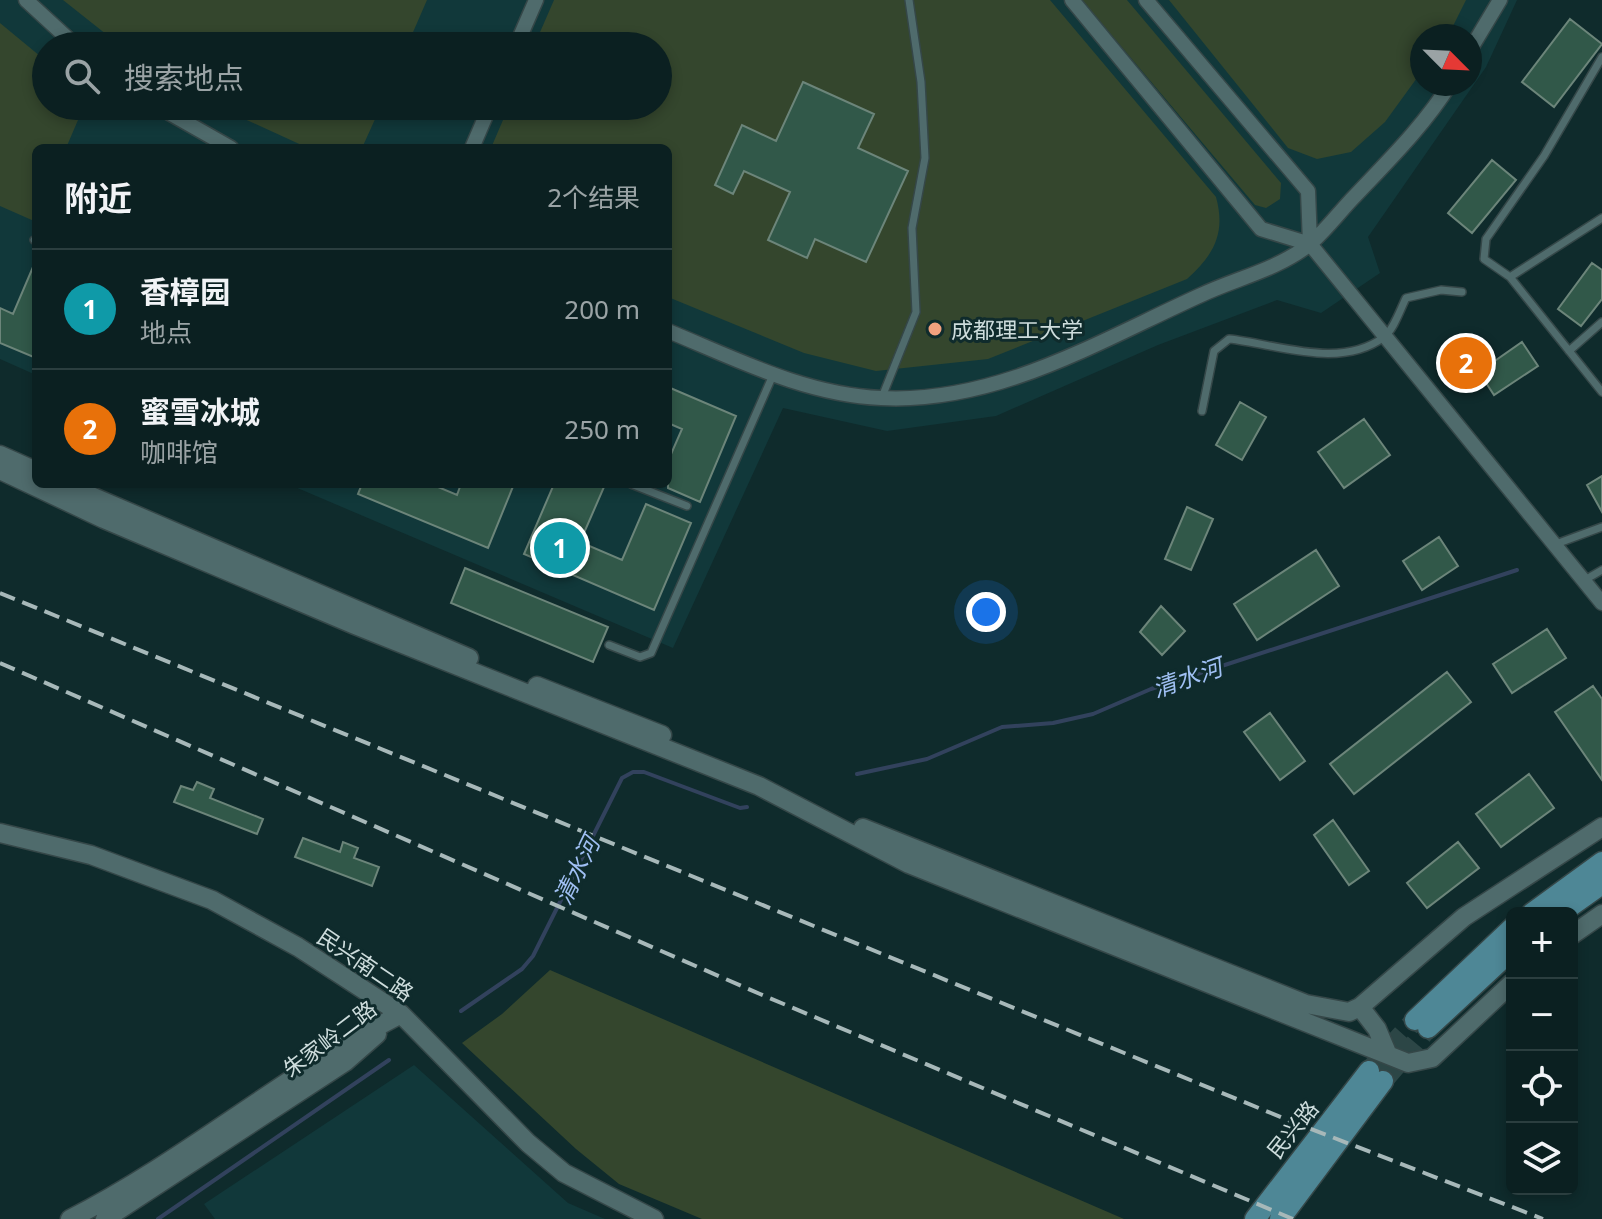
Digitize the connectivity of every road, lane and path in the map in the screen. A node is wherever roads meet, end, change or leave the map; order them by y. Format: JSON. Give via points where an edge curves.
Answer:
{"nodes":[{"id":1,"x":26,"y":0,"type":"edge"},
{"id":2,"x":536,"y":0,"type":"edge"},
{"id":3,"x":909,"y":0,"type":"edge"},
{"id":4,"x":1072,"y":0,"type":"edge"},
{"id":5,"x":1146,"y":0,"type":"edge"},
{"id":6,"x":1500,"y":0,"type":"edge"},
{"id":7,"x":1482,"y":30,"type":"edge"},
{"id":8,"x":61,"y":32,"type":"edge"},
{"id":9,"x":522,"y":32,"type":"edge"},
{"id":10,"x":1602,"y":57,"type":"edge"},
{"id":11,"x":1440,"y":96,"type":"edge"},
{"id":12,"x":182,"y":120,"type":"edge"},
{"id":13,"x":484,"y":120,"type":"edge"},
{"id":14,"x":224,"y":144,"type":"edge"},
{"id":15,"x":474,"y":144,"type":"edge"},
{"id":16,"x":1602,"y":218,"type":"edge"},
{"id":17,"x":1310,"y":244,"type":"junction"},
{"id":18,"x":1510,"y":277,"type":"junction"},
{"id":19,"x":1462,"y":292,"type":"dead end"},
{"id":20,"x":1602,"y":322,"type":"edge"},
{"id":21,"x":672,"y":333,"type":"edge"},
{"id":22,"x":1385,"y":336,"type":"junction"},
{"id":23,"x":1569,"y":351,"type":"junction"},
{"id":24,"x":773,"y":375,"type":"junction"},
{"id":25,"x":1602,"y":392,"type":"edge"},
{"id":26,"x":881,"y":398,"type":"junction"},
{"id":27,"x":1202,"y":411,"type":"dead end"},
{"id":28,"x":0,"y":455,"type":"edge"},
{"id":29,"x":32,"y":469,"type":"edge"},
{"id":30,"x":0,"y":470,"type":"edge"},
{"id":31,"x":32,"y":485,"type":"edge"},
{"id":32,"x":38,"y":488,"type":"edge"},
{"id":33,"x":72,"y":488,"type":"edge"},
{"id":34,"x":641,"y":488,"type":"edge"},
{"id":35,"x":687,"y":506,"type":"dead end"},
{"id":36,"x":1602,"y":527,"type":"edge"},
{"id":37,"x":1554,"y":545,"type":"junction"},
{"id":38,"x":1602,"y":570,"type":"edge"},
{"id":39,"x":1583,"y":581,"type":"junction"},
{"id":40,"x":1602,"y":603,"type":"edge"},
{"id":41,"x":609,"y":645,"type":"dead end"},
{"id":42,"x":1602,"y":827,"type":"edge"},
{"id":43,"x":0,"y":833,"type":"edge"},
{"id":44,"x":1602,"y":862,"type":"edge"},
{"id":45,"x":1602,"y":884,"type":"edge"},
{"id":46,"x":1540,"y":907,"type":"edge"},
{"id":47,"x":1569,"y":907,"type":"edge"},
{"id":48,"x":1602,"y":914,"type":"edge"},
{"id":49,"x":1578,"y":931,"type":"edge"},
{"id":50,"x":1506,"y":934,"type":"edge"},
{"id":51,"x":1506,"y":955,"type":"edge"},
{"id":52,"x":1506,"y":989,"type":"edge"},
{"id":53,"x":1360,"y":1007,"type":"junction"},
{"id":54,"x":401,"y":1014,"type":"junction"},
{"id":55,"x":1388,"y":1055,"type":"junction"},
{"id":56,"x":136,"y":1191,"type":"junction"},
{"id":57,"x":70,"y":1219,"type":"edge"},
{"id":58,"x":93,"y":1219,"type":"edge"},
{"id":59,"x":105,"y":1219,"type":"edge"},
{"id":60,"x":112,"y":1219,"type":"edge"},
{"id":61,"x":654,"y":1219,"type":"edge"},
{"id":62,"x":1255,"y":1219,"type":"edge"},
{"id":63,"x":1280,"y":1219,"type":"edge"}],
"edges":[{"from":1,"to":8,"type":"street"},
{"from":2,"to":9,"type":"street"},
{"from":3,"to":26,"type":"lane","via":[[925,158],[912,228],[916,312]]},
{"from":4,"to":17,"type":"street","via":[[1261,229]]},
{"from":5,"to":17,"type":"street","via":[[1308,191]]},
{"from":6,"to":7,"type":"street"},
{"from":10,"to":18,"type":"lane","via":[[1544,156],[1486,239],[1484,259]]},
{"from":11,"to":17,"type":"street","via":[[1393,156]]},
{"from":12,"to":14,"type":"street"},
{"from":13,"to":15,"type":"street"},
{"from":16,"to":18,"type":"lane"},
{"from":17,"to":22,"type":"street"},
{"from":17,"to":26,"type":"street","via":[[1255,276],[1205,292],[1036,371],[941,397]]},
{"from":18,"to":23,"type":"lane"},
{"from":19,"to":22,"type":"lane","via":[[1441,290],[1406,298]]},
{"from":20,"to":23,"type":"lane"},
{"from":21,"to":24,"type":"street"},
{"from":22,"to":27,"type":"lane","via":[[1345,353],[1229,339],[1214,351]]},
{"from":22,"to":37,"type":"street"},
{"from":23,"to":25,"type":"lane"},
{"from":24,"to":26,"type":"street"},
{"from":24,"to":41,"type":"lane","via":[[651,653],[640,657]]},
{"from":28,"to":29,"type":"street"},
{"from":30,"to":31,"type":"street"},
{"from":32,"to":55,"type":"street","via":[[355,625],[759,786],[909,864]]},
{"from":33,"to":53,"type":"street","via":[[480,663],[764,776],[852,824],[1005,886],[1306,1004],[1349,1012]]},
{"from":34,"to":35,"type":"lane"},
{"from":36,"to":37,"type":"lane"},
{"from":37,"to":39,"type":"street"},
{"from":38,"to":39,"type":"lane"},
{"from":39,"to":40,"type":"street"},
{"from":42,"to":53,"type":"street","via":[[1464,917]]},
{"from":43,"to":54,"type":"street","name":"民兴南二路","via":[[91,855],[212,900],[298,947]]},
{"from":44,"to":46,"type":"main road"},
{"from":45,"to":47,"type":"main road"},
{"from":48,"to":49,"type":"street"},
{"from":50,"to":51,"type":"main road","via":[[1421,1024]]},
{"from":52,"to":55,"type":"street","via":[[1432,1058],[1408,1063]]},
{"from":53,"to":55,"type":"street"},
{"from":54,"to":56,"type":"street","name":"朱家岭二路","via":[[345,1062]]},
{"from":54,"to":61,"type":"street","name":"民兴南二路","via":[[564,1173]]},
{"from":56,"to":57,"type":"street"},
{"from":56,"to":58,"type":"street"},
{"from":56,"to":59,"type":"street"},
{"from":56,"to":60,"type":"street"},
{"from":62,"to":63,"type":"main road","name":"民兴路","via":[[1376,1076]]}]}
